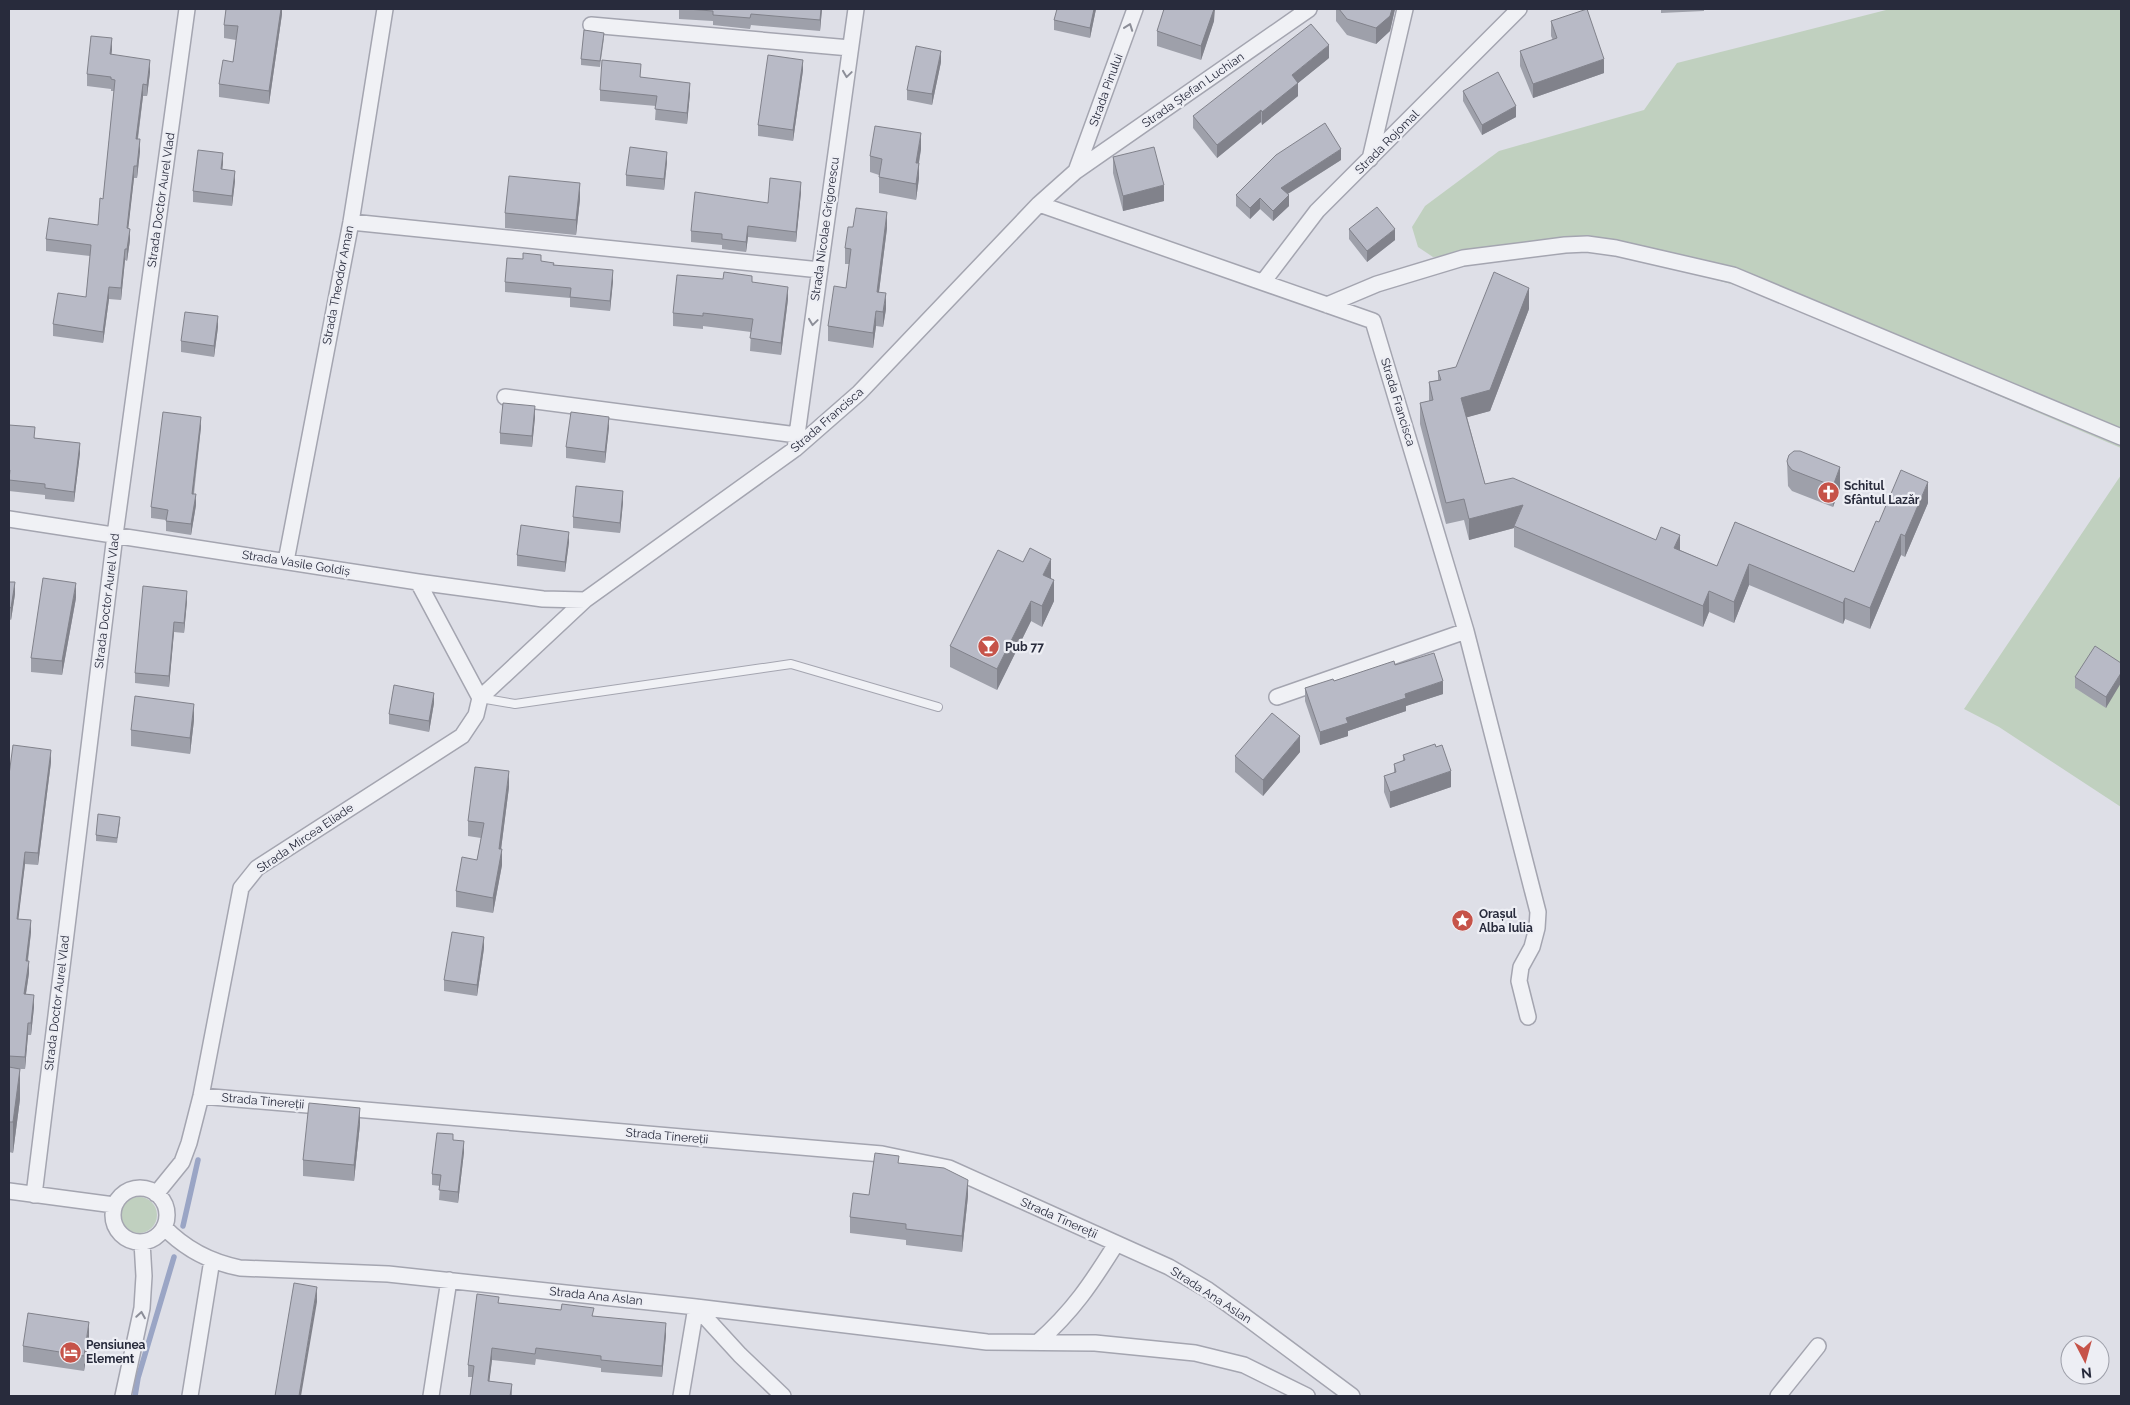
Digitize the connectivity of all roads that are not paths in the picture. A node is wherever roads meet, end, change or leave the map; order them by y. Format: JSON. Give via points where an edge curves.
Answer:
{"nodes":[{"id":1,"x":187,"y":9,"type":"edge"},
{"id":2,"x":385,"y":9,"type":"edge"},
{"id":3,"x":856,"y":9,"type":"edge"},
{"id":4,"x":1135,"y":9,"type":"edge"},
{"id":5,"x":1309,"y":9,"type":"edge"},
{"id":6,"x":1405,"y":9,"type":"edge"},
{"id":7,"x":1519,"y":9,"type":"edge"},
{"id":8,"x":591,"y":25,"type":"dead end"},
{"id":9,"x":850,"y":48,"type":"junction"},
{"id":10,"x":1370,"y":159,"type":"junction"},
{"id":11,"x":1076,"y":171,"type":"junction"},
{"id":12,"x":1039,"y":204,"type":"junction"},
{"id":13,"x":350,"y":222,"type":"junction"},
{"id":14,"x":820,"y":270,"type":"junction"},
{"id":15,"x":1264,"y":282,"type":"junction"},
{"id":16,"x":1327,"y":305,"type":"junction"},
{"id":17,"x":505,"y":398,"type":"dead end"},
{"id":18,"x":2121,"y":437,"type":"edge"},
{"id":19,"x":796,"y":442,"type":"junction"},
{"id":20,"x":9,"y":519,"type":"edge"},
{"id":21,"x":115,"y":535,"type":"junction"},
{"id":22,"x":286,"y":561,"type":"junction"},
{"id":23,"x":418,"y":582,"type":"junction"},
{"id":24,"x":585,"y":600,"type":"junction"},
{"id":25,"x":1466,"y":631,"type":"junction"},
{"id":26,"x":1278,"y":697,"type":"dead end"},
{"id":27,"x":480,"y":698,"type":"junction"},
{"id":28,"x":938,"y":707,"type":"dead end"},
{"id":29,"x":1528,"y":1017,"type":"dead end"},
{"id":30,"x":201,"y":1096,"type":"junction"},
{"id":31,"x":9,"y":1191,"type":"edge"},
{"id":32,"x":156,"y":1194,"type":"junction"},
{"id":33,"x":34,"y":1195,"type":"junction"},
{"id":34,"x":114,"y":1205,"type":"junction"},
{"id":35,"x":164,"y":1227,"type":"junction"},
{"id":36,"x":142,"y":1242,"type":"junction"},
{"id":37,"x":1116,"y":1244,"type":"junction"},
{"id":38,"x":212,"y":1260,"type":"junction"},
{"id":39,"x":449,"y":1280,"type":"junction"},
{"id":40,"x":696,"y":1307,"type":"junction"},
{"id":41,"x":1038,"y":1342,"type":"junction"},
{"id":42,"x":1818,"y":1346,"type":"dead end"},
{"id":43,"x":123,"y":1396,"type":"edge"},
{"id":44,"x":190,"y":1396,"type":"edge"},
{"id":45,"x":431,"y":1396,"type":"edge"},
{"id":46,"x":681,"y":1396,"type":"edge"},
{"id":47,"x":783,"y":1396,"type":"edge"},
{"id":48,"x":1307,"y":1396,"type":"edge"},
{"id":49,"x":1352,"y":1396,"type":"edge"},
{"id":50,"x":1778,"y":1396,"type":"edge"}],
"edges":[{"from":1,"to":21,"type":"street","name":"Strada Doctor Aurel Vlad"},
{"from":2,"to":13,"type":"street","name":"Strada Theodor Aman"},
{"from":3,"to":9,"type":"street","name":"Strada Nicolae Grigorescu"},
{"from":11,"to":4,"type":"street","name":"Strada Pinului","one_way":true},
{"from":5,"to":11,"type":"street","name":"Strada Ștefan Luchian"},
{"from":6,"to":10,"type":"street"},
{"from":7,"to":10,"type":"street","name":"Strada Rojomal"},
{"from":8,"to":9,"type":"street"},
{"from":9,"to":14,"type":"street","name":"Strada Nicolae Grigorescu","one_way":true},
{"from":10,"to":15,"type":"street","name":"Strada Rojomal","via":[[1317,211]]},
{"from":11,"to":12,"type":"street","name":"Strada Francisca"},
{"from":12,"to":15,"type":"street","name":"Strada Francisca"},
{"from":12,"to":19,"type":"street","name":"Strada Francisca","via":[[859,393]]},
{"from":13,"to":14,"type":"street"},
{"from":13,"to":22,"type":"street","name":"Strada Theodor Aman"},
{"from":14,"to":19,"type":"street","name":"Strada Nicolae Grigorescu","one_way":true},
{"from":15,"to":16,"type":"street","name":"Strada Francisca"},
{"from":16,"to":18,"type":"street","via":[[1377,284],[1463,258],[1565,244],[1616,248],[1733,275]]},
{"from":16,"to":25,"type":"street","name":"Strada Francisca","via":[[1373,321]]},
{"from":17,"to":19,"type":"street"},
{"from":19,"to":24,"type":"street","name":"Strada Francisca"},
{"from":20,"to":21,"type":"street","name":"Strada Vasile Goldiș"},
{"from":21,"to":22,"type":"street","name":"Strada Vasile Goldiș"},
{"from":21,"to":33,"type":"street","name":"Strada Doctor Aurel Vlad"},
{"from":22,"to":23,"type":"street","name":"Strada Vasile Goldiș"},
{"from":23,"to":24,"type":"street","name":"Strada Vasile Goldiș","via":[[543,599]]},
{"from":23,"to":27,"type":"street"},
{"from":24,"to":27,"type":"street","name":"Strada Mircea Eliade"},
{"from":25,"to":26,"type":"street"},
{"from":25,"to":29,"type":"street","via":[[1538,912],[1532,947],[1521,967],[1519,981]]},
{"from":27,"to":28,"type":"lane","via":[[515,704],[791,664]]},
{"from":27,"to":30,"type":"street","name":"Strada Mircea Eliade","via":[[476,715],[462,736],[257,868],[241,888]]},
{"from":30,"to":32,"type":"street","name":"Strada Mircea Eliade","via":[[182,1162]]},
{"from":30,"to":37,"type":"street","name":"Strada Tinereții","via":[[882,1154],[949,1168]]},
{"from":31,"to":33,"type":"street"},
{"from":32,"to":34,"type":"street","via":[[133,1189],[125,1192]]},
{"from":32,"to":35,"type":"street","via":[[166,1209]]},
{"from":33,"to":34,"type":"street"},
{"from":34,"to":36,"type":"street","via":[[114,1223],[118,1231],[124,1238]]},
{"from":35,"to":36,"type":"street","via":[[151,1240]]},
{"from":35,"to":38,"type":"street","name":"Strada Ana Aslan","via":[[186,1246]]},
{"from":43,"to":36,"type":"street","one_way":true,"via":[[142,1308]]},
{"from":37,"to":41,"type":"street","via":[[1074,1308]]},
{"from":37,"to":49,"type":"street","name":"Strada Ana Aslan","via":[[1169,1267],[1208,1290]]},
{"from":38,"to":39,"type":"street","name":"Strada Ana Aslan","via":[[240,1268]]},
{"from":38,"to":44,"type":"street"},
{"from":39,"to":40,"type":"street","name":"Strada Ana Aslan"},
{"from":39,"to":45,"type":"street"},
{"from":40,"to":41,"type":"street","name":"Strada Ana Aslan","via":[[987,1342]]},
{"from":40,"to":46,"type":"street"},
{"from":40,"to":47,"type":"street"},
{"from":41,"to":48,"type":"street","name":"Strada Ana Aslan","via":[[1095,1343],[1196,1353],[1244,1365]]},
{"from":42,"to":50,"type":"street"}]}
